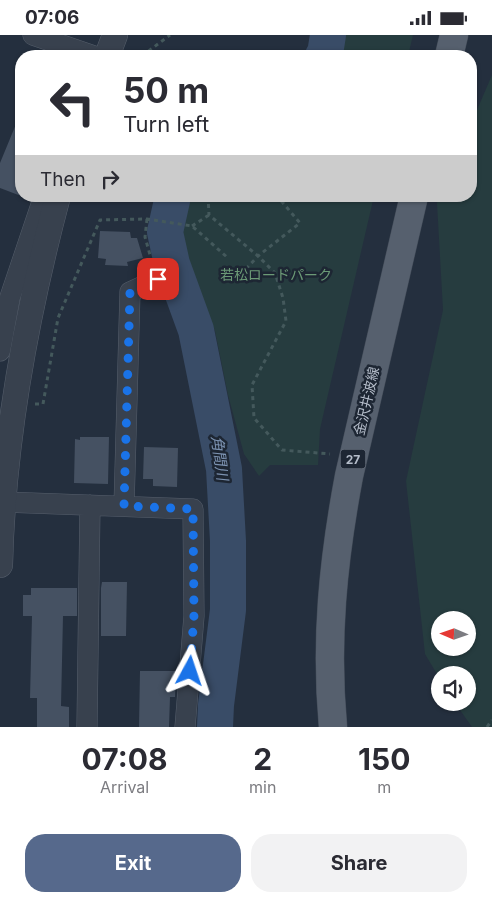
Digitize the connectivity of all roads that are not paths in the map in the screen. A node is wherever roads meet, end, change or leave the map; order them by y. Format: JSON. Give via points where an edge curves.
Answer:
{"nodes":[{"id":1,"x":33,"y":35,"type":"edge"},
{"id":2,"x":115,"y":35,"type":"edge"},
{"id":3,"x":454,"y":35,"type":"edge"},
{"id":4,"x":77,"y":50,"type":"edge"},
{"id":5,"x":101,"y":50,"type":"edge"},
{"id":6,"x":450,"y":50,"type":"edge"},
{"id":7,"x":42,"y":202,"type":"edge"},
{"id":8,"x":56,"y":202,"type":"edge"},
{"id":9,"x":413,"y":202,"type":"edge"},
{"id":10,"x":158,"y":279,"type":"road end"},
{"id":11,"x":0,"y":351,"type":"edge"},
{"id":12,"x":90,"y":505,"type":"junction"},
{"id":13,"x":124,"y":506,"type":"junction"},
{"id":14,"x":2,"y":511,"type":"edge"},
{"id":15,"x":0,"y":565,"type":"edge"},
{"id":16,"x":87,"y":727,"type":"edge"},
{"id":17,"x":185,"y":727,"type":"edge"},
{"id":18,"x":333,"y":727,"type":"edge"}],
"edges":[{"from":1,"to":4,"type":"street"},
{"from":2,"to":5,"type":"street"},
{"from":3,"to":6,"type":"main road"},
{"from":7,"to":11,"type":"street","via":[[10,297]]},
{"from":8,"to":14,"type":"street","via":[[35,285],[13,412]]},
{"from":9,"to":18,"type":"main road","name":"金沢井波線","number":"27","via":[[340,522],[330,612]]},
{"from":10,"to":13,"type":"street","via":[[130,292]]},
{"from":12,"to":13,"type":"street"},
{"from":12,"to":14,"type":"street"},
{"from":12,"to":16,"type":"street"},
{"from":13,"to":17,"type":"street","via":[[193,509],[194,615]]},
{"from":14,"to":15,"type":"street"}]}
